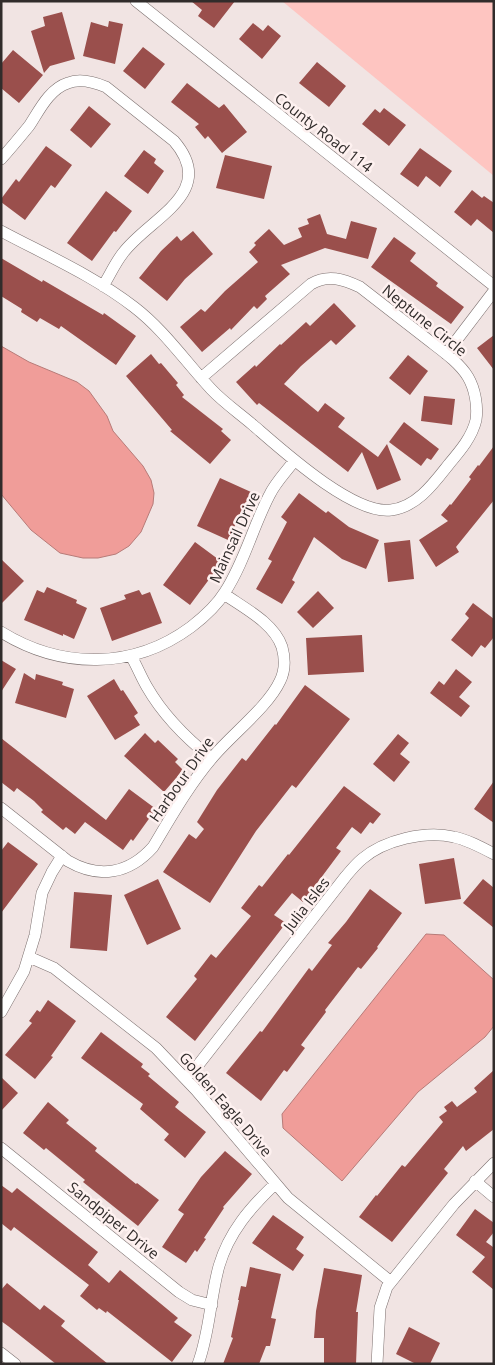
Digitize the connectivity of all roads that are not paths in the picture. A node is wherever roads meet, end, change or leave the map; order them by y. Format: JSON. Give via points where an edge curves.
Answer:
{"nodes":[{"id":1,"x":136,"y":1,"type":"edge"},
{"id":2,"x":1,"y":158,"type":"edge"},
{"id":3,"x":1,"y":231,"type":"edge"},
{"id":4,"x":104,"y":286,"type":"junction"},
{"id":5,"x":494,"y":286,"type":"edge"},
{"id":6,"x":494,"y":291,"type":"edge"},
{"id":7,"x":446,"y":354,"type":"junction"},
{"id":8,"x":201,"y":378,"type":"junction"},
{"id":9,"x":294,"y":461,"type":"junction"},
{"id":10,"x":224,"y":594,"type":"junction"},
{"id":11,"x":1,"y":632,"type":"edge"},
{"id":12,"x":131,"y":656,"type":"junction"},
{"id":13,"x":211,"y":758,"type":"junction"},
{"id":14,"x":1,"y":808,"type":"edge"},
{"id":15,"x":494,"y":854,"type":"edge"},
{"id":16,"x":62,"y":856,"type":"junction"},
{"id":17,"x":29,"y":957,"type":"junction"},
{"id":18,"x":1,"y":1012,"type":"edge"},
{"id":19,"x":185,"y":1078,"type":"junction"},
{"id":20,"x":1,"y":1148,"type":"edge"},
{"id":21,"x":494,"y":1163,"type":"edge"},
{"id":22,"x":475,"y":1181,"type":"junction"},
{"id":23,"x":275,"y":1184,"type":"junction"},
{"id":24,"x":494,"y":1197,"type":"edge"},
{"id":25,"x":391,"y":1282,"type":"junction"},
{"id":26,"x":212,"y":1305,"type":"junction"},
{"id":27,"x":1,"y":1353,"type":"edge"},
{"id":28,"x":15,"y":1364,"type":"edge"},
{"id":29,"x":198,"y":1364,"type":"edge"},
{"id":30,"x":377,"y":1364,"type":"edge"}],
"edges":[{"from":1,"to":5,"type":"street","name":"County Road 114"},
{"from":2,"to":4,"type":"street","via":[[57,89],[68,82],[81,81],[106,87],[182,150],[188,163],[185,191],[177,203],[123,252]]},
{"from":3,"to":4,"type":"street","name":"Neptune Circle"},
{"from":4,"to":8,"type":"street","name":"Neptune Circle","via":[[154,323]]},
{"from":6,"to":7,"type":"street"},
{"from":7,"to":8,"type":"street","name":"Neptune Circle","via":[[360,287],[340,279],[320,279]]},
{"from":7,"to":9,"type":"street","name":"Neptune Circle","via":[[468,377],[475,393],[476,420],[464,445],[421,496],[406,506],[377,510],[332,487]]},
{"from":8,"to":9,"type":"street","name":"Neptune Circle"},
{"from":9,"to":10,"type":"street","name":"Mainsail Drive","via":[[270,493],[237,572]]},
{"from":10,"to":12,"type":"street","name":"Mainsail Drive","via":[[186,631]]},
{"from":10,"to":13,"type":"street","name":"Harbour Drive","via":[[272,629],[282,649],[284,669],[270,696]]},
{"from":11,"to":12,"type":"street","name":"Mainsail Drive","via":[[35,649],[59,656],[83,660]]},
{"from":12,"to":13,"type":"street","via":[[157,704],[181,732]]},
{"from":13,"to":16,"type":"street","name":"Harbour Drive","via":[[152,847],[134,863],[121,870],[93,872]]},
{"from":14,"to":16,"type":"street","name":"Harbour Drive"},
{"from":15,"to":19,"type":"street","name":"Julia Isles","via":[[453,836],[430,836],[406,838],[382,846],[361,859]]},
{"from":16,"to":17,"type":"street","via":[[42,893]]},
{"from":17,"to":18,"type":"street"},
{"from":17,"to":19,"type":"street","name":"Golden Eagle Drive","via":[[54,968],[156,1048]]},
{"from":19,"to":23,"type":"street","name":"Golden Eagle Drive"},
{"from":20,"to":26,"type":"street","name":"Sandpiper Drive","via":[[178,1292]]},
{"from":21,"to":22,"type":"street"},
{"from":22,"to":24,"type":"street"},
{"from":22,"to":25,"type":"street"},
{"from":23,"to":25,"type":"street","name":"Golden Eagle Drive","via":[[303,1211]]},
{"from":23,"to":26,"type":"street","via":[[245,1215],[232,1235],[219,1266]]},
{"from":25,"to":30,"type":"street","via":[[380,1308]]},
{"from":26,"to":29,"type":"street"},
{"from":27,"to":28,"type":"street"}]}
